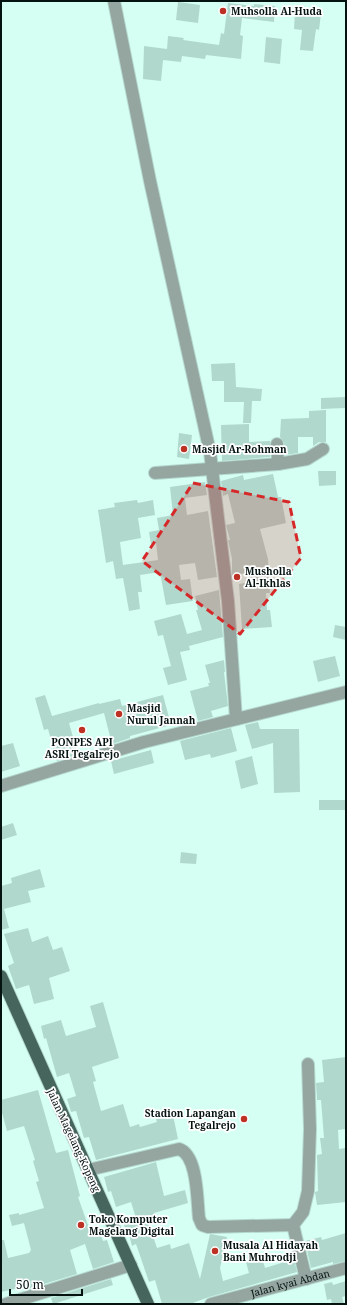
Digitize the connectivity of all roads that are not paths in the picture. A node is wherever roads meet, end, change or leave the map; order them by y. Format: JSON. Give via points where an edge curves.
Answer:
{"nodes":[{"id":1,"x":114,"y":1,"type":"edge"},
{"id":2,"x":277,"y":444,"type":"dead end"},
{"id":3,"x":323,"y":449,"type":"dead end"},
{"id":4,"x":278,"y":464,"type":"junction"},
{"id":5,"x":212,"y":469,"type":"junction"},
{"id":6,"x":155,"y":473,"type":"dead end"},
{"id":7,"x":346,"y":692,"type":"edge"},
{"id":8,"x":236,"y":719,"type":"junction"},
{"id":9,"x":1,"y":786,"type":"edge"},
{"id":10,"x":1,"y":976,"type":"edge"},
{"id":11,"x":308,"y":1064,"type":"dead end"},
{"id":12,"x":88,"y":1170,"type":"junction"},
{"id":13,"x":293,"y":1225,"type":"junction"},
{"id":14,"x":131,"y":1265,"type":"junction"},
{"id":15,"x":346,"y":1268,"type":"edge"},
{"id":16,"x":306,"y":1279,"type":"junction"},
{"id":17,"x":6,"y":1304,"type":"edge"},
{"id":18,"x":148,"y":1304,"type":"edge"},
{"id":19,"x":211,"y":1304,"type":"edge"}],
"edges":[{"from":1,"to":5,"type":"street"},
{"from":2,"to":4,"type":"street"},
{"from":3,"to":4,"type":"street","via":[[307,459]]},
{"from":4,"to":5,"type":"street"},
{"from":5,"to":6,"type":"street"},
{"from":5,"to":8,"type":"street","via":[[228,601]]},
{"from":7,"to":8,"type":"street"},
{"from":8,"to":9,"type":"street","via":[[144,742]]},
{"from":10,"to":12,"type":"main road","name":"Jalan Magelang-Kopeng"},
{"from":11,"to":13,"type":"street","via":[[308,1191],[303,1212]]},
{"from":12,"to":13,"type":"street","via":[[179,1149],[187,1153],[192,1164],[202,1225]]},
{"from":12,"to":14,"type":"main road","name":"Jalan Magelang-Kopeng"},
{"from":13,"to":16,"type":"street"},
{"from":14,"to":17,"type":"street"},
{"from":14,"to":18,"type":"main road","name":"Jalan Magelang-Kopeng"},
{"from":15,"to":16,"type":"street","name":"Jalan kyai Abdan"},
{"from":16,"to":19,"type":"street","name":"Jalan kyai Abdan"}]}
